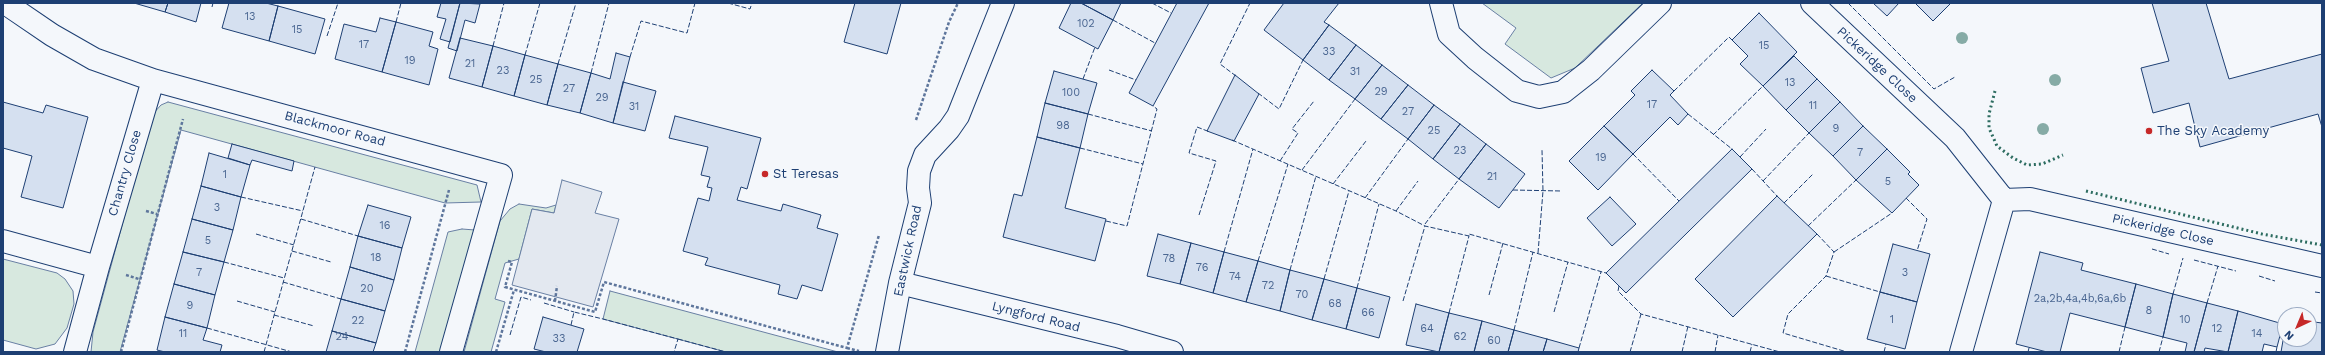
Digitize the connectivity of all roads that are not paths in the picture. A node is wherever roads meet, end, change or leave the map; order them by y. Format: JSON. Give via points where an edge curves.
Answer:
{"nodes":[{"id":1,"x":5,"y":3,"type":"edge"},
{"id":2,"x":1003,"y":3,"type":"edge"},
{"id":3,"x":1441,"y":3,"type":"edge"},
{"id":4,"x":1660,"y":3,"type":"edge"},
{"id":5,"x":1812,"y":3,"type":"edge"},
{"id":6,"x":153,"y":80,"type":"junction"},
{"id":7,"x":2004,"y":200,"type":"junction"},
{"id":8,"x":3,"y":241,"type":"edge"},
{"id":9,"x":2322,"y":266,"type":"edge"},
{"id":10,"x":98,"y":267,"type":"junction"},
{"id":11,"x":900,"y":283,"type":"junction"},
{"id":12,"x":75,"y":352,"type":"edge"},
{"id":13,"x":451,"y":352,"type":"edge"},
{"id":14,"x":887,"y":352,"type":"edge"},
{"id":15,"x":1172,"y":352,"type":"edge"},
{"id":16,"x":1961,"y":352,"type":"edge"}],
"edges":[{"from":1,"to":6,"type":"street","name":"Blackmoor Road","via":[[52,35],[94,59]]},
{"from":2,"to":11,"type":"street","name":"Eastwick Road","via":[[958,116],[925,155],[919,171],[920,203]]},
{"from":3,"to":4,"type":"street","via":[[1449,34],[1517,91],[1539,97],[1563,92],[1591,70]]},
{"from":5,"to":7,"type":"street","name":"Pickeridge Close","via":[[1955,138]]},
{"from":6,"to":10,"type":"street","name":"Chantry Close"},
{"from":6,"to":13,"type":"street","name":"Blackmoor Road","via":[[501,174]]},
{"from":7,"to":9,"type":"street","name":"Pickeridge Close","via":[[2030,199]]},
{"from":7,"to":16,"type":"street"},
{"from":8,"to":10,"type":"street"},
{"from":10,"to":12,"type":"street","name":"Chantry Close"},
{"from":11,"to":14,"type":"street","name":"Eastwick Road"},
{"from":11,"to":15,"type":"street","name":"Lyngford Road"}]}
